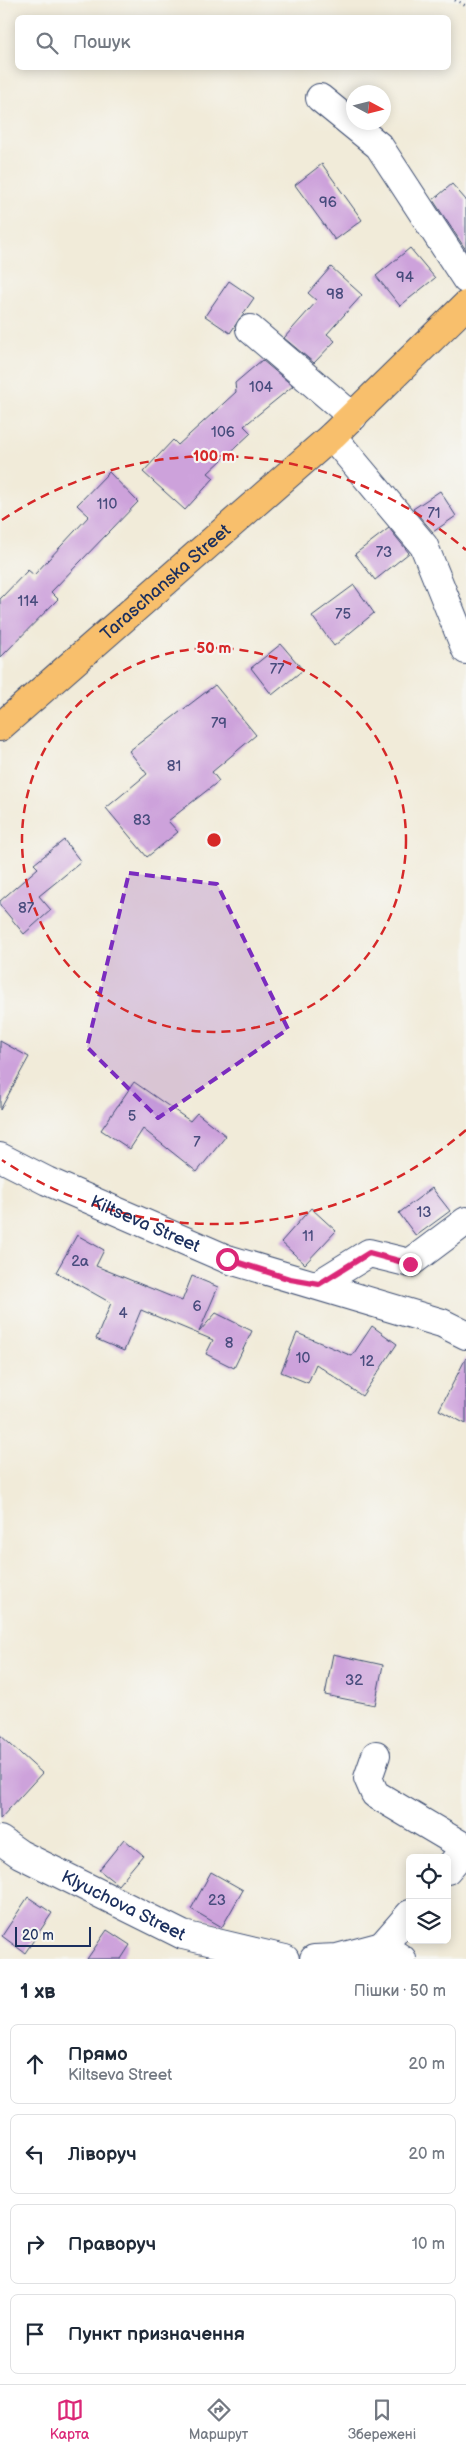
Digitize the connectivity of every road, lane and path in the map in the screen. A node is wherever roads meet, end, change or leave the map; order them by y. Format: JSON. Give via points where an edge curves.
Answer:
{"nodes":[{"id":1,"x":455,"y":0,"type":"edge"},
{"id":2,"x":466,"y":6,"type":"edge"},
{"id":3,"x":320,"y":98,"type":"dead end"},
{"id":4,"x":466,"y":278,"type":"edge"},
{"id":5,"x":466,"y":305,"type":"edge"},
{"id":6,"x":250,"y":329,"type":"dead end"},
{"id":7,"x":353,"y":417,"type":"junction"},
{"id":8,"x":332,"y":436,"type":"junction"},
{"id":9,"x":466,"y":650,"type":"edge"},
{"id":10,"x":0,"y":727,"type":"edge"},
{"id":11,"x":0,"y":1157,"type":"edge"},
{"id":12,"x":466,"y":1221,"type":"edge"},
{"id":13,"x":319,"y":1284,"type":"junction"},
{"id":14,"x":466,"y":1335,"type":"edge"},
{"id":15,"x":376,"y":1755,"type":"dead end"},
{"id":16,"x":0,"y":1840,"type":"edge"},
{"id":17,"x":466,"y":1848,"type":"edge"},
{"id":18,"x":451,"y":1865,"type":"edge"},
{"id":19,"x":406,"y":1923,"type":"edge"},
{"id":20,"x":392,"y":1953,"type":"edge"},
{"id":21,"x":285,"y":1959,"type":"edge"},
{"id":22,"x":314,"y":1959,"type":"edge"}],
"edges":[{"from":1,"to":2,"type":"path"},
{"from":3,"to":4,"type":"street","via":[[380,146]]},
{"from":5,"to":7,"type":"main road","name":"Taraschanska Street"},
{"from":6,"to":7,"type":"street"},
{"from":7,"to":8,"type":"main road","name":"Taraschanska Street"},
{"from":8,"to":9,"type":"street","via":[[424,546]]},
{"from":8,"to":10,"type":"main road","name":"Taraschanska Street"},
{"from":11,"to":13,"type":"street","name":"Kiltseva Street","via":[[47,1181],[227,1259],[290,1279]]},
{"from":12,"to":13,"type":"street","via":[[410,1264],[369,1253]]},
{"from":13,"to":14,"type":"street","name":"Kiltseva Street","via":[[442,1323]]},
{"from":15,"to":17,"type":"street","via":[[368,1778],[375,1794]]},
{"from":16,"to":21,"type":"street","name":"Klyuchova Street","via":[[20,1854],[183,1936]]},
{"from":17,"to":18,"type":"street"},
{"from":19,"to":20,"type":"street"},
{"from":20,"to":22,"type":"street"}]}
